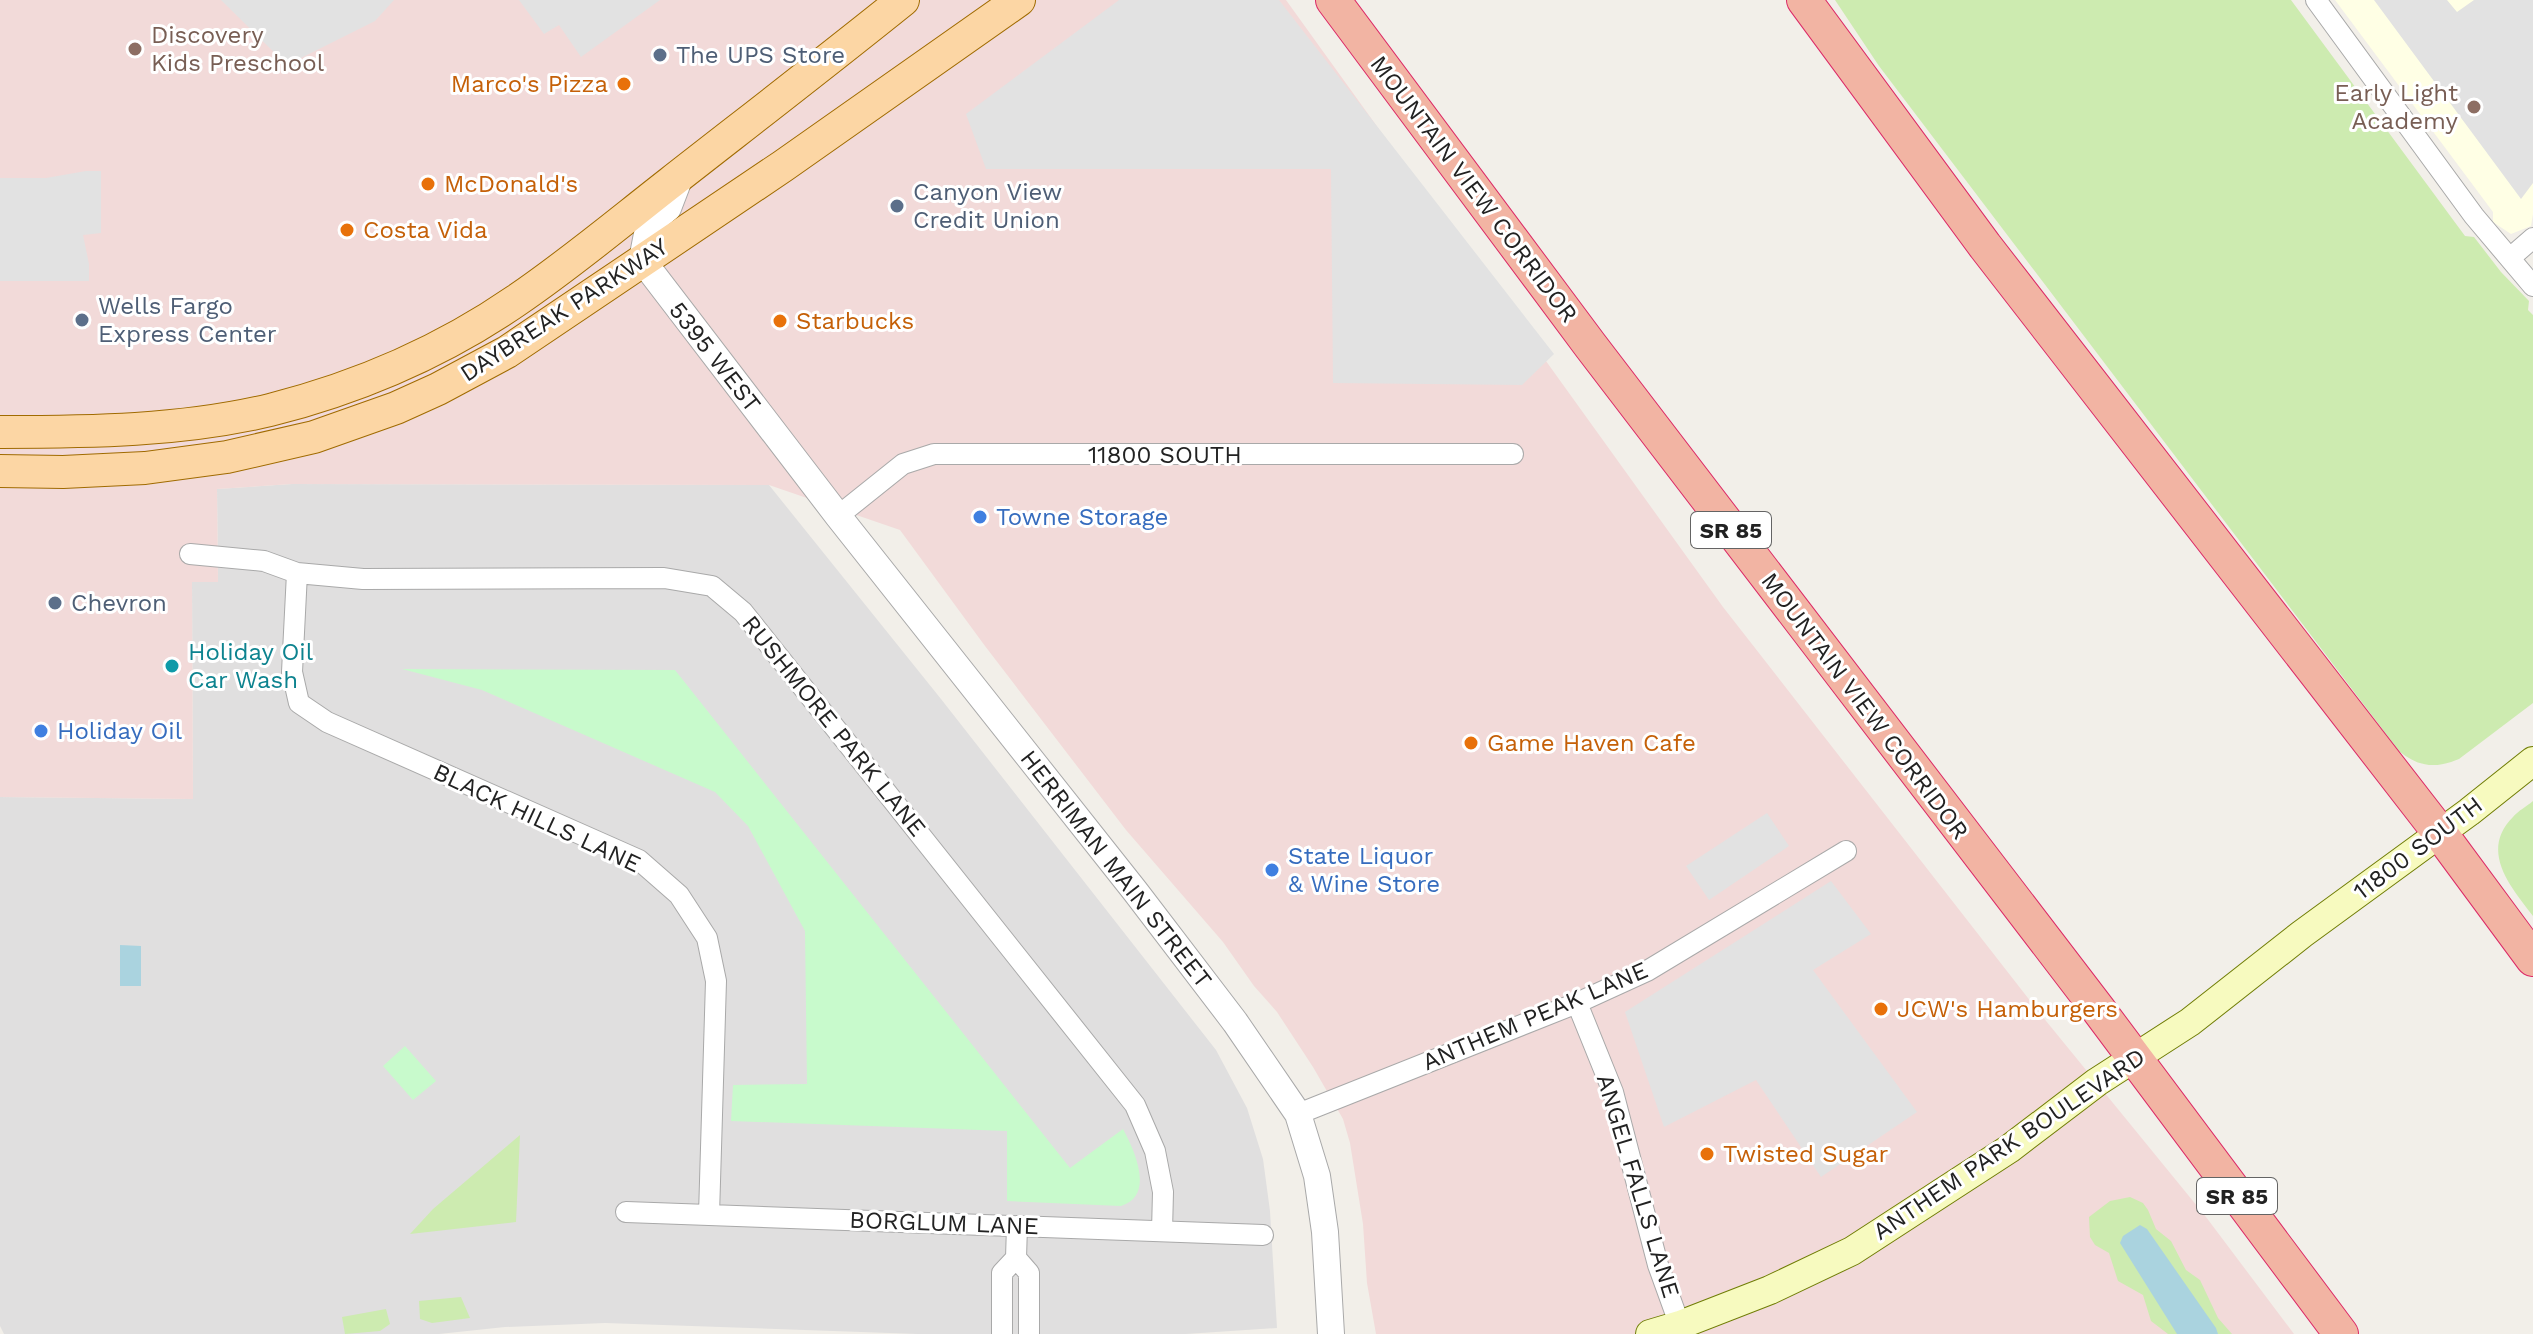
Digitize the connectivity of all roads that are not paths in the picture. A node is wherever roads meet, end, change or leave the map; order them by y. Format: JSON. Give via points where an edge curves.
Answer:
{"nodes":[{"id":1,"x":903,"y":0,"type":"edge"},
{"id":2,"x":1019,"y":0,"type":"edge"},
{"id":3,"x":1333,"y":0,"type":"edge"},
{"id":4,"x":1804,"y":0,"type":"edge"},
{"id":5,"x":2316,"y":0,"type":"edge"},
{"id":6,"x":681,"y":174,"type":"junction"},
{"id":7,"x":620,"y":222,"type":"junction"},
{"id":8,"x":2533,"y":238,"type":"edge"},
{"id":9,"x":2510,"y":258,"type":"junction"},
{"id":10,"x":642,"y":260,"type":"junction"},
{"id":11,"x":2533,"y":286,"type":"edge"},
{"id":12,"x":507,"y":352,"type":"junction"},
{"id":13,"x":0,"y":432,"type":"edge"},
{"id":14,"x":789,"y":452,"type":"joint"},
{"id":15,"x":1513,"y":454,"type":"dead end"},
{"id":16,"x":0,"y":471,"type":"edge"},
{"id":17,"x":838,"y":516,"type":"junction"},
{"id":18,"x":190,"y":554,"type":"dead end"},
{"id":19,"x":297,"y":573,"type":"junction"},
{"id":20,"x":2533,"y":761,"type":"edge"},
{"id":21,"x":2440,"y":833,"type":"junction"},
{"id":22,"x":1846,"y":851,"type":"dead end"},
{"id":23,"x":2302,"y":934,"type":"joint"},
{"id":24,"x":2533,"y":959,"type":"edge"},
{"id":25,"x":1577,"y":1003,"type":"junction"},
{"id":26,"x":2133,"y":1058,"type":"junction"},
{"id":27,"x":1298,"y":1114,"type":"junction"},
{"id":28,"x":626,"y":1212,"type":"dead end"},
{"id":29,"x":709,"y":1215,"type":"junction"},
{"id":30,"x":1017,"y":1226,"type":"junction"},
{"id":31,"x":1162,"y":1231,"type":"junction"},
{"id":32,"x":1263,"y":1235,"type":"dead end"},
{"id":33,"x":1016,"y":1258,"type":"junction"},
{"id":34,"x":1682,"y":1330,"type":"edge"},
{"id":35,"x":1002,"y":1334,"type":"edge"},
{"id":36,"x":1029,"y":1334,"type":"edge"},
{"id":37,"x":1331,"y":1334,"type":"edge"},
{"id":38,"x":1650,"y":1334,"type":"edge"},
{"id":39,"x":2341,"y":1334,"type":"edge"}],
"edges":[{"from":1,"to":6,"type":"main road","name":"DAYBREAK PARKWAY"},
{"from":2,"to":10,"type":"main road","name":"DAYBREAK PARKWAY"},
{"from":3,"to":26,"type":"highway","name":"MOUNTAIN VIEW CORRIDOR","number":"SR 85"},
{"from":4,"to":21,"type":"highway","via":[[1985,246]]},
{"from":5,"to":9,"type":"street"},
{"from":6,"to":7,"type":"main road","name":"DAYBREAK PARKWAY"},
{"from":6,"to":10,"type":"street","via":[[668,208],[649,224]]},
{"from":7,"to":12,"type":"main road","via":[[611,255],[517,326]]},
{"from":7,"to":13,"type":"main road","name":"DAYBREAK PARKWAY","via":[[476,326],[404,363],[325,393],[260,412],[163,428]]},
{"from":8,"to":9,"type":"street"},
{"from":9,"to":11,"type":"street"},
{"from":10,"to":12,"type":"main road","name":"DAYBREAK PARKWAY"},
{"from":10,"to":14,"type":"street","name":"5395 WEST"},
{"from":12,"to":16,"type":"main road","name":"DAYBREAK PARKWAY","via":[[396,408],[269,448],[145,468]]},
{"from":14,"to":17,"type":"street","name":"HERRIMAN MAIN STREET"},
{"from":15,"to":17,"type":"street","name":"11800 SOUTH","via":[[934,454],[903,464]]},
{"from":17,"to":27,"type":"street","name":"HERRIMAN MAIN STREET","via":[[1145,904]]},
{"from":18,"to":19,"type":"street","name":"RUSHMORE PARK LANE","via":[[264,561]]},
{"from":19,"to":29,"type":"street","name":"BLACK HILLS LANE","via":[[292,672],[299,703],[327,722],[639,860],[679,895],[700,927],[716,981]]},
{"from":19,"to":31,"type":"street","name":"RUSHMORE PARK LANE","via":[[363,579],[664,578],[712,586],[743,612],[1135,1105],[1155,1151],[1163,1192]]},
{"from":20,"to":21,"type":"main road","name":"11800 SOUTH"},
{"from":21,"to":23,"type":"main road","name":"11800 SOUTH"},
{"from":21,"to":24,"type":"highway"},
{"from":22,"to":25,"type":"street","name":"ANTHEM PEAK LANE","via":[[1647,971]]},
{"from":23,"to":26,"type":"main road","name":"ANTHEM PARK BOULEVARD","via":[[2190,1022]]},
{"from":25,"to":27,"type":"street","name":"ANTHEM PEAK LANE"},
{"from":25,"to":34,"type":"street","name":"ANGEL FALLS LANE","via":[[1613,1092],[1654,1251]]},
{"from":26,"to":34,"type":"main road","name":"ANTHEM PARK BOULEVARD","via":[[2009,1149],[1852,1251]]},
{"from":26,"to":39,"type":"highway","name":"MOUNTAIN VIEW CORRIDOR","number":"SR 85"},
{"from":27,"to":37,"type":"street","name":"HERRIMAN MAIN STREET","via":[[1317,1176]]},
{"from":28,"to":29,"type":"street","name":"BORGLUM LANE"},
{"from":29,"to":30,"type":"street","name":"BORGLUM LANE"},
{"from":30,"to":31,"type":"street","name":"BORGLUM LANE"},
{"from":30,"to":33,"type":"street"},
{"from":31,"to":32,"type":"street","name":"BORGLUM LANE"},
{"from":33,"to":35,"type":"street","via":[[1002,1273]]},
{"from":33,"to":36,"type":"street","via":[[1029,1273]]},
{"from":34,"to":38,"type":"main road","name":"ANTHEM PARK BOULEVARD"}]}
